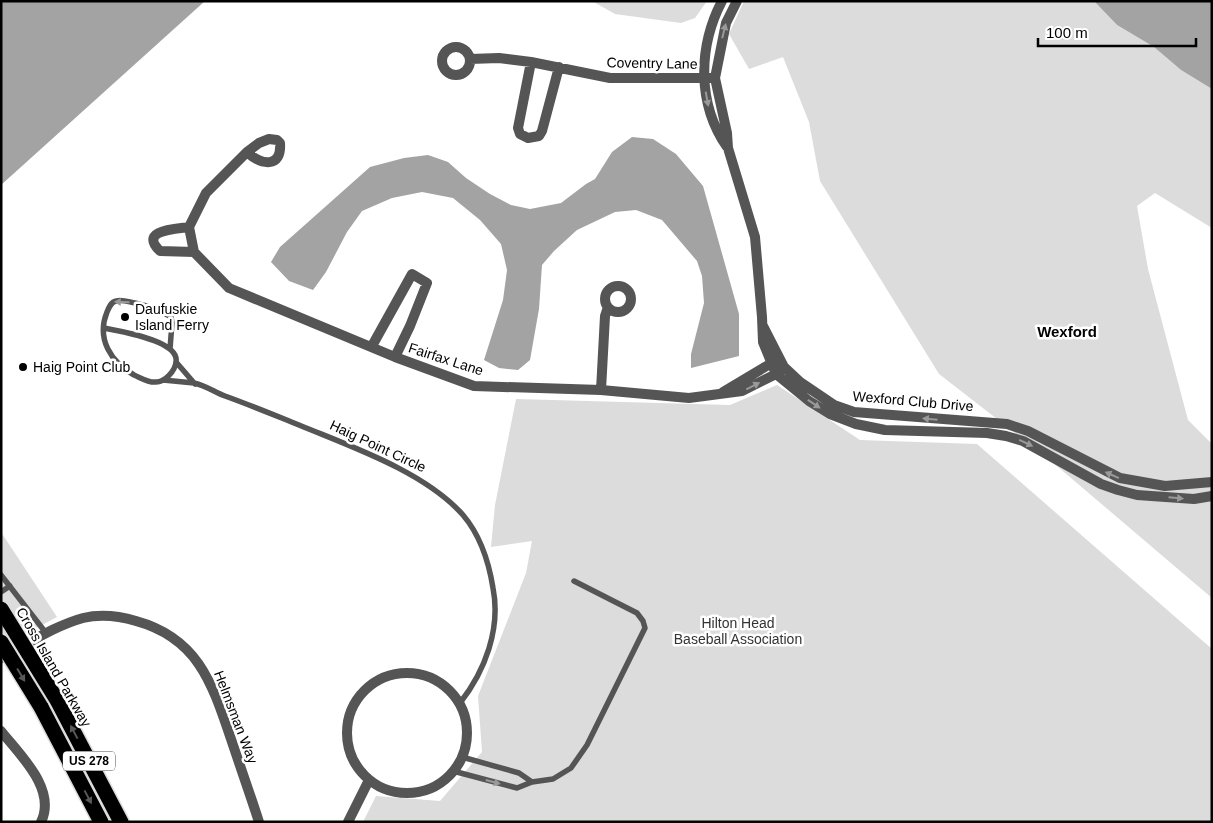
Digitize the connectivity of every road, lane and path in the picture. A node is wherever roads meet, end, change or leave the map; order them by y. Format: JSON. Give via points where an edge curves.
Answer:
{"nodes":[{"id":1,"x":722,"y":1,"type":"edge"},
{"id":2,"x":737,"y":1,"type":"edge"},
{"id":3,"x":470,"y":59,"type":"dead end"},
{"id":4,"x":531,"y":62,"type":"junction"},
{"id":5,"x":559,"y":67,"type":"junction"},
{"id":6,"x":704,"y":78,"type":"junction"},
{"id":7,"x":715,"y":78,"type":"junction"},
{"id":8,"x":728,"y":148,"type":"junction"},
{"id":9,"x":247,"y":152,"type":"dead end"},
{"id":10,"x":189,"y":227,"type":"junction"},
{"id":11,"x":194,"y":252,"type":"junction"},
{"id":12,"x":608,"y":306,"type":"dead end"},
{"id":13,"x":104,"y":328,"type":"junction"},
{"id":14,"x":372,"y":346,"type":"junction"},
{"id":15,"x":170,"y":349,"type":"junction"},
{"id":16,"x":395,"y":356,"type":"junction"},
{"id":17,"x":176,"y":362,"type":"junction"},
{"id":18,"x":778,"y":366,"type":"junction"},
{"id":19,"x":164,"y":380,"type":"junction"},
{"id":20,"x":195,"y":384,"type":"junction"},
{"id":21,"x":601,"y":390,"type":"junction"},
{"id":22,"x":979,"y":421,"type":"junction"},
{"id":23,"x":978,"y":433,"type":"junction"},
{"id":24,"x":1212,"y":482,"type":"edge"},
{"id":25,"x":1212,"y":496,"type":"edge"},
{"id":26,"x":1,"y":575,"type":"edge"},
{"id":27,"x":574,"y":581,"type":"dead end"},
{"id":28,"x":10,"y":586,"type":"junction"},
{"id":29,"x":1,"y":592,"type":"edge"},
{"id":30,"x":1,"y":609,"type":"edge"},
{"id":31,"x":46,"y":633,"type":"junction"},
{"id":32,"x":1,"y":642,"type":"edge"},
{"id":33,"x":1,"y":658,"type":"edge"},
{"id":34,"x":460,"y":703,"type":"junction"},
{"id":35,"x":1,"y":731,"type":"edge"},
{"id":36,"x":462,"y":757,"type":"junction"},
{"id":37,"x":453,"y":771,"type":"junction"},
{"id":38,"x":369,"y":780,"type":"junction"},
{"id":39,"x":532,"y":782,"type":"junction"},
{"id":40,"x":41,"y":822,"type":"edge"},
{"id":41,"x":101,"y":822,"type":"edge"},
{"id":42,"x":121,"y":822,"type":"edge"},
{"id":43,"x":259,"y":822,"type":"edge"},
{"id":44,"x":348,"y":822,"type":"edge"}],
"edges":[{"from":1,"to":6,"type":"street","name":"Wexford Club Drive","via":[[708,38]]},
{"from":7,"to":2,"type":"street","name":"Wexford Club Drive","one_way":true,"via":[[726,23]]},
{"from":3,"to":4,"type":"street","name":"Coventry Lane"},
{"from":4,"to":5,"type":"street","name":"Coventry Lane"},
{"from":4,"to":5,"type":"street","via":[[518,128],[520,134],[528,138],[538,136],[542,130]]},
{"from":5,"to":6,"type":"street","name":"Coventry Lane","via":[[610,78]]},
{"from":6,"to":7,"type":"street","name":"Coventry Lane"},
{"from":6,"to":8,"type":"street","name":"Wexford Club Drive","one_way":true,"via":[[711,118]]},
{"from":7,"to":8,"type":"street","name":"Wexford Club Drive"},
{"from":8,"to":18,"type":"street","name":"Wexford Club Drive","via":[[755,237],[763,325]]},
{"from":9,"to":10,"type":"street","via":[[206,193]]},
{"from":10,"to":11,"type":"street"},
{"from":10,"to":11,"type":"street","via":[[156,234],[156,247],[160,251]]},
{"from":11,"to":14,"type":"street","name":"Fairfax Lane","via":[[229,288]]},
{"from":12,"to":21,"type":"street"},
{"from":13,"to":15,"type":"lane","via":[[155,340]]},
{"from":15,"to":13,"type":"lane","one_way":true,"via":[[171,317],[144,305],[115,301],[105,317]]},
{"from":13,"to":19,"type":"lane","via":[[104,343],[114,361],[149,382]]},
{"from":14,"to":16,"type":"street","name":"Fairfax Lane"},
{"from":14,"to":16,"type":"street","via":[[412,274],[427,283]]},
{"from":15,"to":17,"type":"lane"},
{"from":16,"to":21,"type":"street","name":"Fairfax Lane","via":[[474,386]]},
{"from":17,"to":19,"type":"lane"},
{"from":17,"to":20,"type":"lane"},
{"from":18,"to":21,"type":"street","name":"Fairfax Lane","via":[[762,367],[718,396],[689,398]]},
{"from":22,"to":18,"type":"street","name":"Wexford Club Drive","one_way":true,"via":[[854,412],[818,395]]},
{"from":18,"to":23,"type":"street","name":"Wexford Club Drive","one_way":true,"via":[[809,401],[856,424],[885,430]]},
{"from":19,"to":20,"type":"lane"},
{"from":20,"to":34,"type":"lane","name":"Haig Point Circle","via":[[401,470],[443,496],[464,517],[478,539],[491,575],[496,620],[481,668],[472,688]]},
{"from":22,"to":23,"type":"street","name":"Wexford Club Drive"},
{"from":24,"to":22,"type":"street","name":"Wexford Club Drive","one_way":true,"via":[[1165,486],[1120,478],[1028,431],[1008,424]]},
{"from":23,"to":25,"type":"street","name":"Wexford Club Drive","one_way":true,"via":[[1023,441],[1118,490],[1137,495],[1194,499]]},
{"from":26,"to":28,"type":"lane"},
{"from":27,"to":39,"type":"lane","via":[[637,614],[645,628],[587,745],[571,768],[553,779]]},
{"from":28,"to":29,"type":"lane"},
{"from":28,"to":31,"type":"lane"},
{"from":42,"to":30,"type":"highway","name":"Cross Island Parkway","number":"US 278","one_way":true,"bridge":true,"via":[[57,700]]},
{"from":31,"to":33,"type":"street","name":"Helmsman Way"},
{"from":31,"to":43,"type":"street","name":"Helmsman Way","via":[[86,617],[111,617],[146,624],[182,644],[210,682]]},
{"from":32,"to":41,"type":"highway","number":"US 278","one_way":true,"bridge":true,"via":[[41,707]]},
{"from":34,"to":36,"type":"street","via":[[467,739]]},
{"from":34,"to":38,"type":"street","via":[[448,688],[432,678],[413,673],[394,674],[376,681],[361,694],[351,710],[347,729],[349,748],[356,766]]},
{"from":35,"to":40,"type":"street","via":[[42,788],[45,807]]},
{"from":36,"to":37,"type":"street"},
{"from":36,"to":39,"type":"lane","via":[[519,774]]},
{"from":37,"to":38,"type":"street","via":[[438,784],[421,792],[385,789]]},
{"from":37,"to":39,"type":"lane","one_way":true,"via":[[517,788]]},
{"from":38,"to":44,"type":"street"}]}
